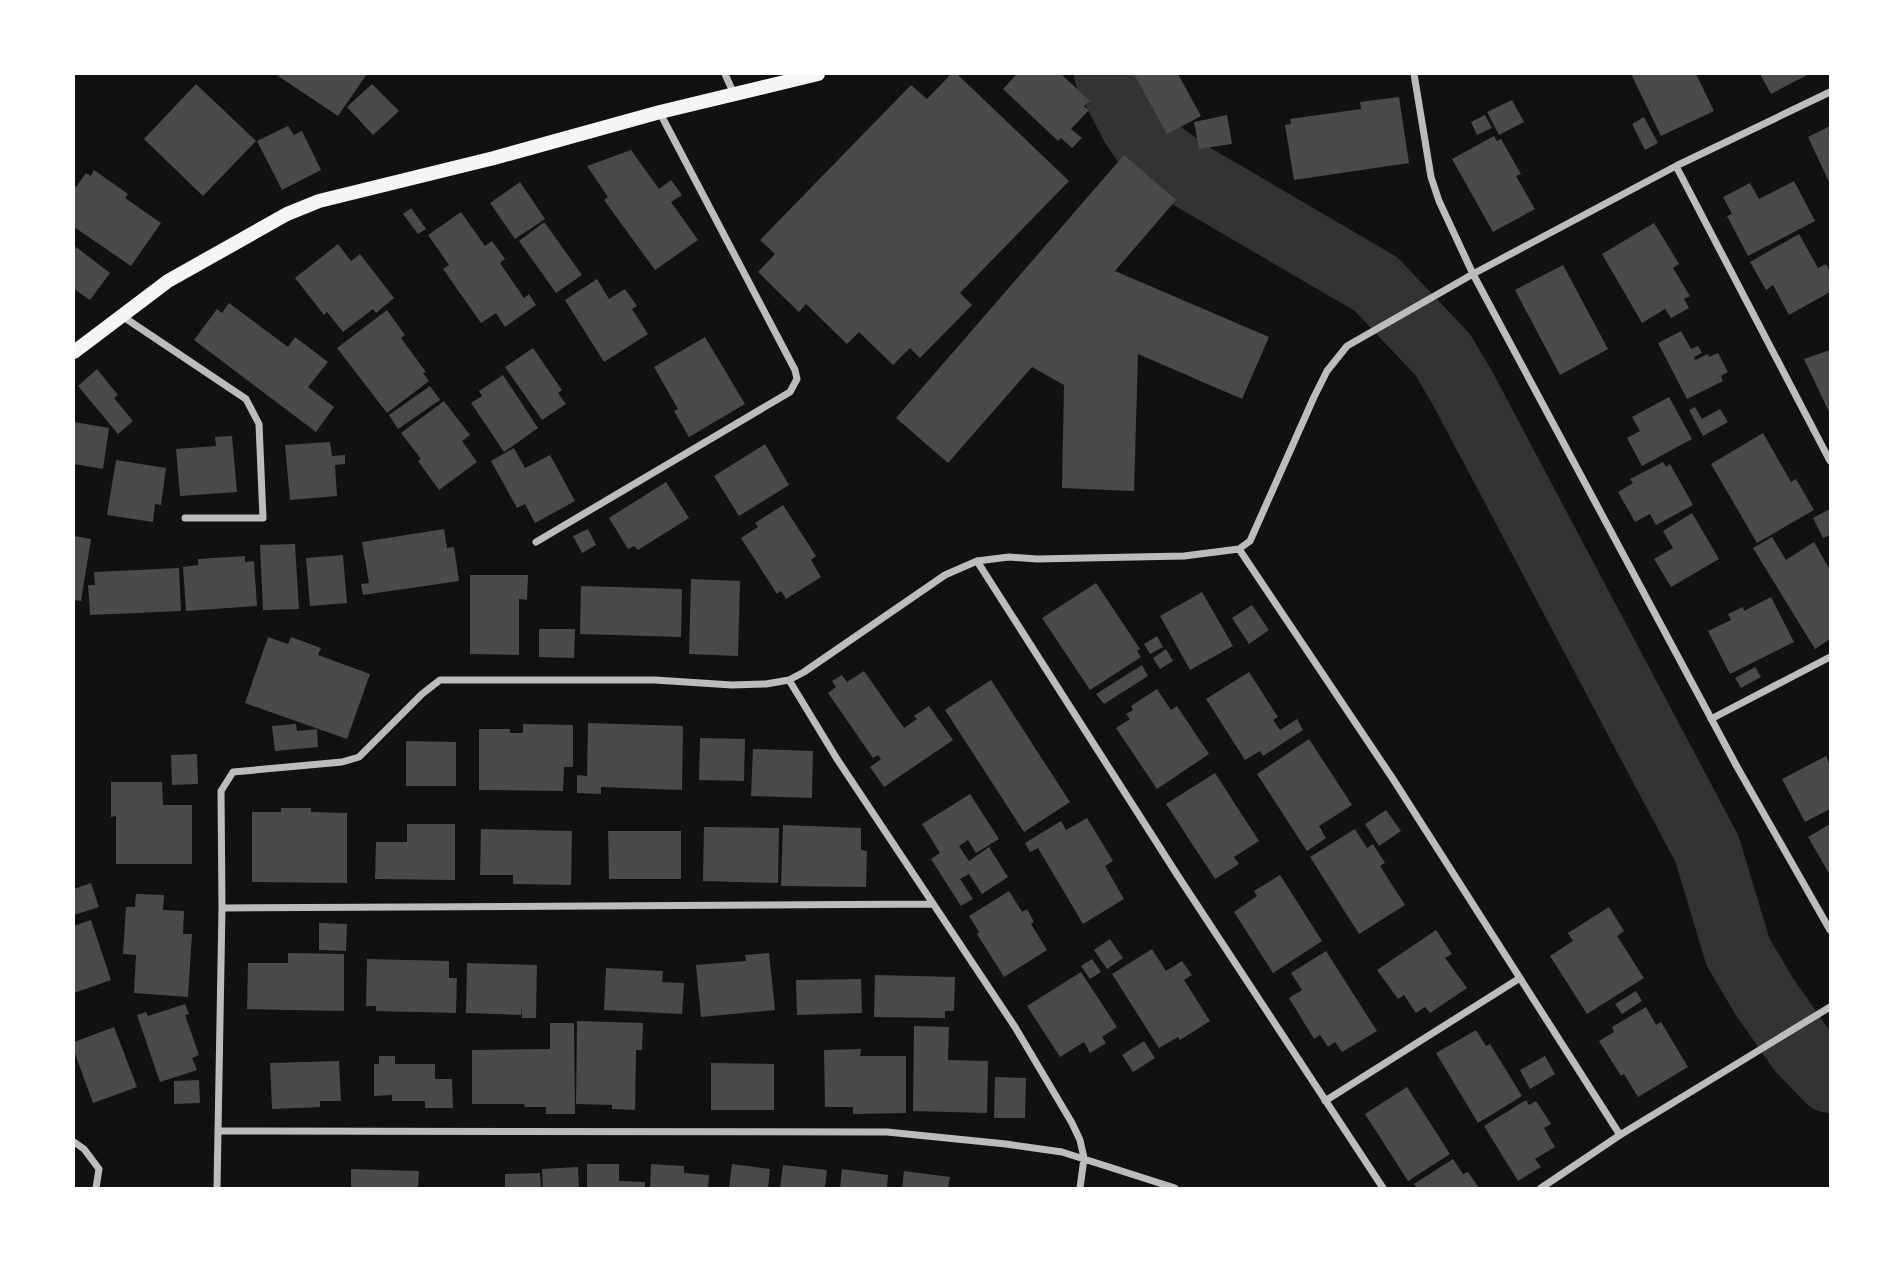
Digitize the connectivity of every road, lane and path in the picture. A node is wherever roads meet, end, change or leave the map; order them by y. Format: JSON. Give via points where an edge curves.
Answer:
{"nodes":[{"id":1,"x":725,"y":74,"type":"edge"},
{"id":2,"x":818,"y":74,"type":"edge"},
{"id":3,"x":1414,"y":74,"type":"edge"},
{"id":4,"x":1830,"y":92,"type":"edge"},
{"id":5,"x":734,"y":94,"type":"junction"},
{"id":6,"x":660,"y":112,"type":"junction"},
{"id":7,"x":1676,"y":166,"type":"junction"},
{"id":8,"x":1473,"y":274,"type":"junction"},
{"id":9,"x":121,"y":316,"type":"junction"},
{"id":10,"x":74,"y":352,"type":"edge"},
{"id":11,"x":1830,"y":461,"type":"edge"},
{"id":12,"x":185,"y":518,"type":"dead end"},
{"id":13,"x":536,"y":542,"type":"dead end"},
{"id":14,"x":1239,"y":550,"type":"junction"},
{"id":15,"x":977,"y":561,"type":"junction"},
{"id":16,"x":1830,"y":657,"type":"edge"},
{"id":17,"x":789,"y":680,"type":"junction"},
{"id":18,"x":1711,"y":719,"type":"junction"},
{"id":19,"x":932,"y":904,"type":"junction"},
{"id":20,"x":222,"y":908,"type":"junction"},
{"id":21,"x":1830,"y":930,"type":"edge"},
{"id":22,"x":1520,"y":978,"type":"junction"},
{"id":23,"x":1830,"y":1007,"type":"edge"},
{"id":24,"x":1325,"y":1101,"type":"junction"},
{"id":25,"x":219,"y":1131,"type":"junction"},
{"id":26,"x":1620,"y":1135,"type":"junction"},
{"id":27,"x":74,"y":1142,"type":"edge"},
{"id":28,"x":1084,"y":1158,"type":"junction"},
{"id":29,"x":96,"y":1188,"type":"edge"},
{"id":30,"x":217,"y":1188,"type":"edge"},
{"id":31,"x":1080,"y":1188,"type":"edge"},
{"id":32,"x":1175,"y":1188,"type":"edge"},
{"id":33,"x":1383,"y":1188,"type":"edge"},
{"id":34,"x":1541,"y":1188,"type":"edge"}],
"edges":[{"from":1,"to":5,"type":"street"},
{"from":2,"to":5,"type":"main road"},
{"from":3,"to":8,"type":"street","via":[[1431,177]]},
{"from":4,"to":7,"type":"street"},
{"from":5,"to":6,"type":"main road"},
{"from":6,"to":9,"type":"main road","via":[[308,205],[168,281]]},
{"from":6,"to":13,"type":"street","via":[[797,379],[790,392]]},
{"from":7,"to":8,"type":"street"},
{"from":7,"to":11,"type":"street"},
{"from":8,"to":14,"type":"street","via":[[1347,346],[1327,371],[1250,541]]},
{"from":8,"to":18,"type":"street"},
{"from":9,"to":10,"type":"main road"},
{"from":9,"to":12,"type":"street","via":[[246,399],[260,424],[263,518]]},
{"from":14,"to":15,"type":"street","via":[[1184,556]]},
{"from":14,"to":22,"type":"street"},
{"from":15,"to":17,"type":"street","via":[[945,575]]},
{"from":15,"to":24,"type":"street"},
{"from":16,"to":18,"type":"street"},
{"from":17,"to":19,"type":"street"},
{"from":17,"to":20,"type":"street","via":[[732,685],[655,680],[440,680],[359,757],[233,772],[221,791]]},
{"from":18,"to":21,"type":"street"},
{"from":19,"to":20,"type":"street"},
{"from":19,"to":28,"type":"street","via":[[1016,1027],[1072,1123]]},
{"from":20,"to":25,"type":"street"},
{"from":22,"to":24,"type":"street"},
{"from":22,"to":26,"type":"street"},
{"from":23,"to":26,"type":"street"},
{"from":24,"to":33,"type":"street"},
{"from":25,"to":28,"type":"street","via":[[887,1132],[1006,1144]]},
{"from":25,"to":30,"type":"street"},
{"from":26,"to":34,"type":"street"},
{"from":27,"to":29,"type":"street","via":[[99,1169]]},
{"from":28,"to":31,"type":"street"},
{"from":28,"to":32,"type":"street"}]}
